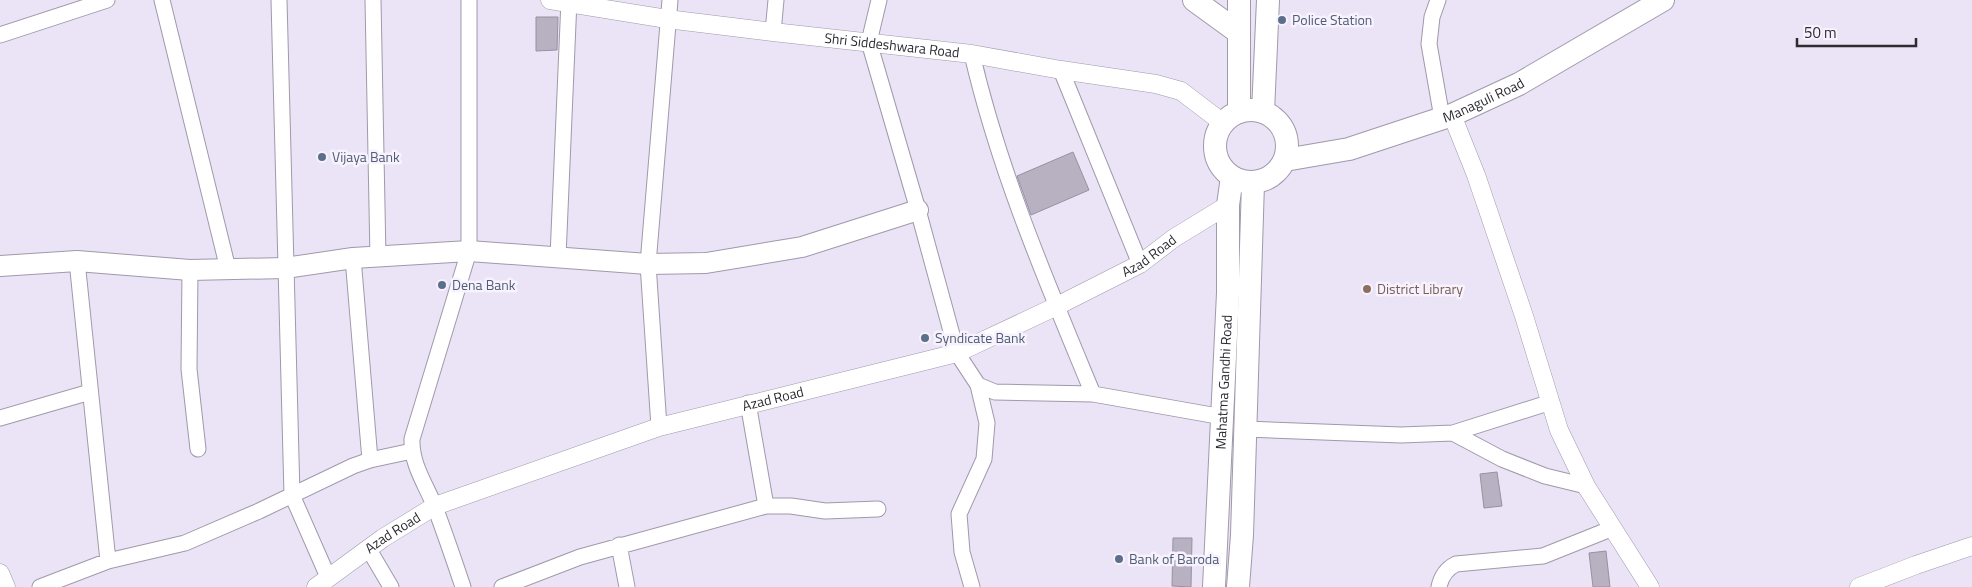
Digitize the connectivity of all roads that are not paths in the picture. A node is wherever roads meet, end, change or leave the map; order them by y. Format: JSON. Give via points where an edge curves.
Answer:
{"nodes":[{"id":1,"x":107,"y":0,"type":"edge"},
{"id":2,"x":162,"y":0,"type":"edge"},
{"id":3,"x":280,"y":0,"type":"edge"},
{"id":4,"x":373,"y":0,"type":"edge"},
{"id":5,"x":469,"y":0,"type":"edge"},
{"id":6,"x":550,"y":0,"type":"edge"},
{"id":7,"x":670,"y":0,"type":"edge"},
{"id":8,"x":776,"y":0,"type":"edge"},
{"id":9,"x":879,"y":0,"type":"edge"},
{"id":10,"x":1194,"y":0,"type":"edge"},
{"id":11,"x":1240,"y":0,"type":"edge"},
{"id":12,"x":1268,"y":0,"type":"edge"},
{"id":13,"x":1438,"y":0,"type":"edge"},
{"id":14,"x":1663,"y":0,"type":"edge"},
{"id":15,"x":568,"y":1,"type":"edge"},
{"id":16,"x":667,"y":19,"type":"junction"},
{"id":17,"x":773,"y":32,"type":"junction"},
{"id":18,"x":1238,"y":32,"type":"junction"},
{"id":19,"x":0,"y":35,"type":"edge"},
{"id":20,"x":869,"y":42,"type":"junction"},
{"id":21,"x":972,"y":54,"type":"junction"},
{"id":22,"x":1060,"y":70,"type":"junction"},
{"id":23,"x":1263,"y":112,"type":"junction"},
{"id":24,"x":1447,"y":116,"type":"junction"},
{"id":25,"x":1231,"y":118,"type":"junction"},
{"id":26,"x":1285,"y":160,"type":"junction"},
{"id":27,"x":1242,"y":180,"type":"junction"},
{"id":28,"x":1228,"y":205,"type":"junction"},
{"id":29,"x":918,"y":210,"type":"junction"},
{"id":30,"x":469,"y":251,"type":"junction"},
{"id":31,"x":558,"y":257,"type":"junction"},
{"id":32,"x":353,"y":258,"type":"junction"},
{"id":33,"x":378,"y":258,"type":"junction"},
{"id":34,"x":77,"y":261,"type":"junction"},
{"id":35,"x":648,"y":264,"type":"junction"},
{"id":36,"x":1140,"y":264,"type":"junction"},
{"id":37,"x":0,"y":266,"type":"edge"},
{"id":38,"x":285,"y":268,"type":"junction"},
{"id":39,"x":228,"y":269,"type":"junction"},
{"id":40,"x":190,"y":270,"type":"junction"},
{"id":41,"x":1057,"y":306,"type":"junction"},
{"id":42,"x":957,"y":352,"type":"junction"},
{"id":43,"x":978,"y":385,"type":"junction"},
{"id":44,"x":90,"y":392,"type":"junction"},
{"id":45,"x":1093,"y":394,"type":"junction"},
{"id":46,"x":1551,"y":402,"type":"junction"},
{"id":47,"x":748,"y":403,"type":"junction"},
{"id":48,"x":1223,"y":417,"type":"junction"},
{"id":49,"x":0,"y":418,"type":"edge"},
{"id":50,"x":659,"y":427,"type":"junction"},
{"id":51,"x":1245,"y":429,"type":"junction"},
{"id":52,"x":1453,"y":433,"type":"junction"},
{"id":53,"x":198,"y":449,"type":"dead end"},
{"id":54,"x":412,"y":451,"type":"junction"},
{"id":55,"x":370,"y":460,"type":"junction"},
{"id":56,"x":1586,"y":486,"type":"junction"},
{"id":57,"x":292,"y":495,"type":"junction"},
{"id":58,"x":435,"y":506,"type":"junction"},
{"id":59,"x":766,"y":506,"type":"junction"},
{"id":60,"x":878,"y":509,"type":"dead end"},
{"id":61,"x":1613,"y":528,"type":"junction"},
{"id":62,"x":619,"y":546,"type":"junction"},
{"id":63,"x":1972,"y":546,"type":"edge"},
{"id":64,"x":368,"y":548,"type":"junction"},
{"id":65,"x":108,"y":561,"type":"junction"},
{"id":66,"x":0,"y":573,"type":"edge"},
{"id":67,"x":541,"y":579,"type":"edge"},
{"id":68,"x":322,"y":582,"type":"edge"},
{"id":69,"x":6,"y":587,"type":"edge"},
{"id":70,"x":40,"y":587,"type":"edge"},
{"id":71,"x":391,"y":587,"type":"edge"},
{"id":72,"x":463,"y":587,"type":"edge"},
{"id":73,"x":502,"y":587,"type":"edge"},
{"id":74,"x":627,"y":587,"type":"edge"},
{"id":75,"x":972,"y":587,"type":"edge"},
{"id":76,"x":1214,"y":587,"type":"edge"},
{"id":77,"x":1238,"y":587,"type":"edge"},
{"id":78,"x":1439,"y":587,"type":"edge"},
{"id":79,"x":1650,"y":587,"type":"edge"},
{"id":80,"x":1859,"y":587,"type":"edge"}],
"edges":[{"from":1,"to":19,"type":"street"},
{"from":2,"to":39,"type":"street"},
{"from":3,"to":38,"type":"street"},
{"from":4,"to":33,"type":"street"},
{"from":5,"to":30,"type":"street"},
{"from":6,"to":15,"type":"street","name":"Shri Siddeshwara Road"},
{"from":7,"to":16,"type":"street"},
{"from":8,"to":17,"type":"street"},
{"from":9,"to":20,"type":"street"},
{"from":10,"to":18,"type":"main road"},
{"from":11,"to":18,"type":"main road"},
{"from":12,"to":23,"type":"main road"},
{"from":13,"to":24,"type":"street","via":[[1432,16],[1429,44]]},
{"from":14,"to":24,"type":"main road","name":"Managuli Road","via":[[1519,84]]},
{"from":15,"to":16,"type":"street","name":"Shri Siddeshwara Road"},
{"from":15,"to":31,"type":"street"},
{"from":16,"to":17,"type":"street","name":"Shri Siddeshwara Road"},
{"from":16,"to":35,"type":"street"},
{"from":17,"to":20,"type":"street","name":"Shri Siddeshwara Road"},
{"from":18,"to":25,"type":"main road"},
{"from":20,"to":21,"type":"street","name":"Shri Siddeshwara Road"},
{"from":20,"to":29,"type":"street"},
{"from":21,"to":22,"type":"street","name":"Shri Siddeshwara Road"},
{"from":21,"to":41,"type":"street","via":[[982,99],[1009,180]]},
{"from":22,"to":25,"type":"street","name":"Shri Siddeshwara Road","via":[[1156,84],[1181,91]]},
{"from":22,"to":36,"type":"street"},
{"from":23,"to":25,"type":"main road","via":[[1248,110]]},
{"from":23,"to":26,"type":"main road","via":[[1275,119],[1284,131],[1288,145]]},
{"from":24,"to":26,"type":"main road","name":"Managuli Road","via":[[1349,149]]},
{"from":24,"to":46,"type":"street","via":[[1479,184]]},
{"from":25,"to":27,"type":"main road","via":[[1218,132],[1215,152],[1224,170]]},
{"from":26,"to":27,"type":"main road","via":[[1266,179]]},
{"from":27,"to":28,"type":"main road","name":"Mahatma Gandhi Road"},
{"from":27,"to":51,"type":"main road","name":"Mahatma Gandhi Road"},
{"from":28,"to":36,"type":"street","name":"Azad Road","via":[[1174,238]]},
{"from":28,"to":48,"type":"main road","name":"Mahatma Gandhi Road"},
{"from":29,"to":35,"type":"main road","via":[[802,247],[706,263]]},
{"from":29,"to":42,"type":"street"},
{"from":30,"to":31,"type":"main road"},
{"from":30,"to":33,"type":"main road"},
{"from":30,"to":54,"type":"street","via":[[412,439]]},
{"from":31,"to":35,"type":"main road"},
{"from":32,"to":33,"type":"main road"},
{"from":32,"to":38,"type":"main road"},
{"from":32,"to":55,"type":"street"},
{"from":34,"to":37,"type":"main road"},
{"from":34,"to":40,"type":"main road"},
{"from":34,"to":44,"type":"street"},
{"from":35,"to":50,"type":"street"},
{"from":36,"to":41,"type":"street","name":"Azad Road"},
{"from":38,"to":39,"type":"main road"},
{"from":38,"to":57,"type":"street"},
{"from":39,"to":40,"type":"main road"},
{"from":40,"to":53,"type":"street","via":[[189,369]]},
{"from":41,"to":42,"type":"street","name":"Azad Road"},
{"from":41,"to":45,"type":"street"},
{"from":42,"to":43,"type":"street"},
{"from":42,"to":47,"type":"street","name":"Azad Road"},
{"from":43,"to":45,"type":"street","via":[[995,392]]},
{"from":43,"to":75,"type":"street","via":[[987,423],[984,458],[959,514],[962,552]]},
{"from":44,"to":49,"type":"street"},
{"from":44,"to":65,"type":"street"},
{"from":45,"to":48,"type":"street"},
{"from":46,"to":52,"type":"street"},
{"from":46,"to":56,"type":"street","via":[[1559,430]]},
{"from":47,"to":50,"type":"street","name":"Azad Road"},
{"from":47,"to":59,"type":"street"},
{"from":48,"to":76,"type":"main road","name":"Mahatma Gandhi Road"},
{"from":50,"to":58,"type":"street","name":"Azad Road"},
{"from":51,"to":52,"type":"street","via":[[1401,436]]},
{"from":51,"to":77,"type":"main road","name":"Mahatma Gandhi Road"},
{"from":52,"to":56,"type":"street","via":[[1502,459],[1545,476]]},
{"from":54,"to":55,"type":"street"},
{"from":54,"to":58,"type":"street"},
{"from":55,"to":57,"type":"street"},
{"from":56,"to":61,"type":"street"},
{"from":57,"to":65,"type":"street","via":[[185,542]]},
{"from":57,"to":68,"type":"street"},
{"from":58,"to":64,"type":"street","name":"Azad Road"},
{"from":58,"to":72,"type":"street"},
{"from":59,"to":60,"type":"street"},
{"from":59,"to":62,"type":"street"},
{"from":61,"to":78,"type":"street","via":[[1543,556],[1456,564],[1448,567]]},
{"from":61,"to":79,"type":"street"},
{"from":62,"to":67,"type":"street","via":[[580,557]]},
{"from":62,"to":74,"type":"street"},
{"from":63,"to":80,"type":"street"},
{"from":64,"to":68,"type":"street","name":"Azad Road"},
{"from":64,"to":71,"type":"street"},
{"from":65,"to":70,"type":"street"},
{"from":66,"to":69,"type":"street"},
{"from":67,"to":73,"type":"street"}]}
